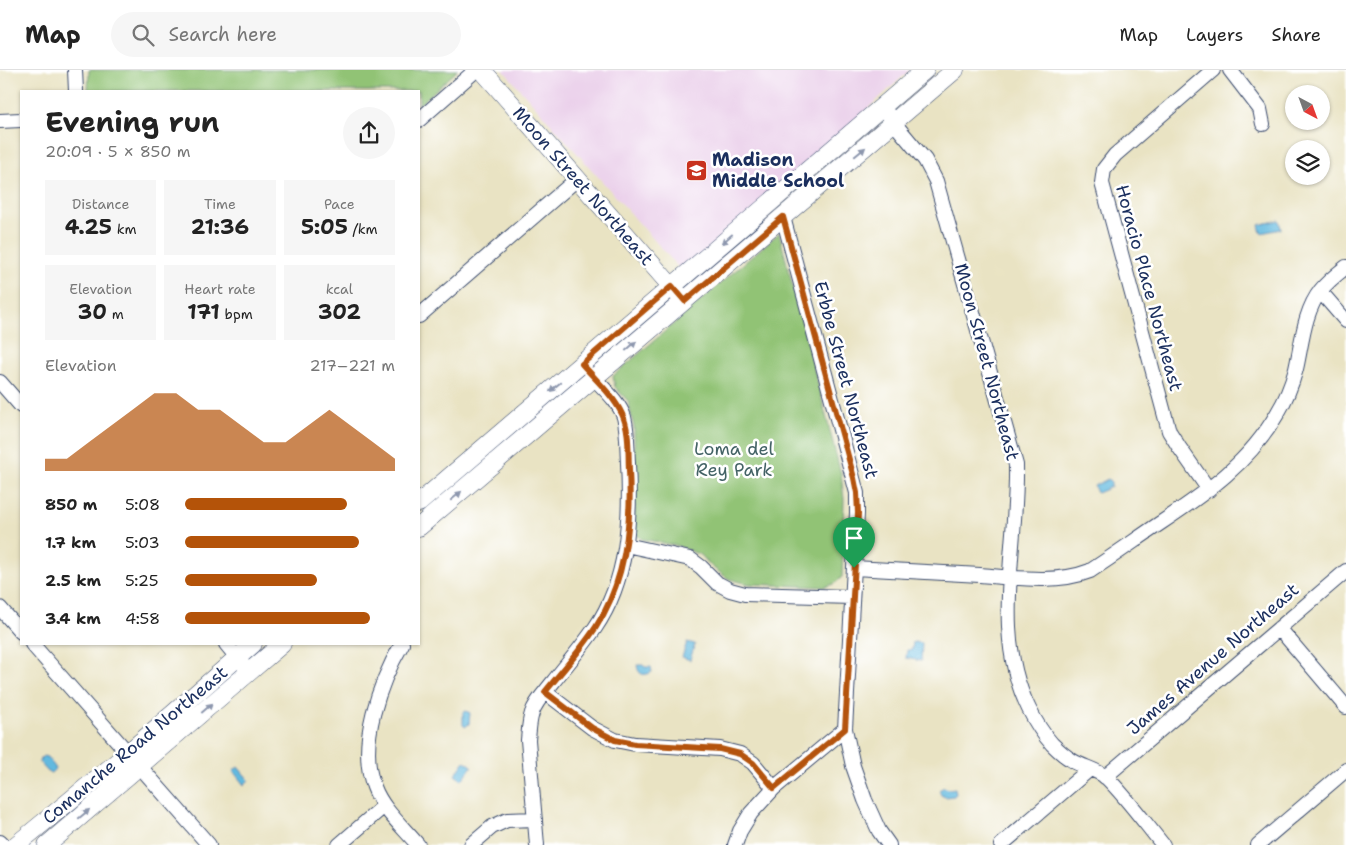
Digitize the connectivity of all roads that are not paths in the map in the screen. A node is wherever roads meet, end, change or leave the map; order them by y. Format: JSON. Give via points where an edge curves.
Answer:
{"nodes":[{"id":1,"x":75,"y":70,"type":"edge"},
{"id":2,"x":476,"y":70,"type":"edge"},
{"id":3,"x":482,"y":70,"type":"edge"},
{"id":4,"x":925,"y":70,"type":"edge"},
{"id":5,"x":955,"y":70,"type":"edge"},
{"id":6,"x":1214,"y":70,"type":"edge"},
{"id":7,"x":1230,"y":70,"type":"edge"},
{"id":8,"x":76,"y":90,"type":"edge"},
{"id":9,"x":883,"y":106,"type":"junction"},
{"id":10,"x":420,"y":119,"type":"edge"},
{"id":11,"x":20,"y":120,"type":"edge"},
{"id":12,"x":0,"y":121,"type":"edge"},
{"id":13,"x":894,"y":123,"type":"junction"},
{"id":14,"x":1263,"y":124,"type":"dead end"},
{"id":15,"x":577,"y":179,"type":"junction"},
{"id":16,"x":783,"y":217,"type":"junction"},
{"id":17,"x":1346,"y":267,"type":"edge"},
{"id":18,"x":672,"y":286,"type":"junction"},
{"id":19,"x":1320,"y":291,"type":"junction"},
{"id":20,"x":685,"y":301,"type":"junction"},
{"id":21,"x":420,"y":315,"type":"edge"},
{"id":22,"x":1346,"y":321,"type":"edge"},
{"id":23,"x":582,"y":364,"type":"junction"},
{"id":24,"x":594,"y":378,"type":"junction"},
{"id":25,"x":0,"y":382,"type":"edge"},
{"id":26,"x":20,"y":405,"type":"edge"},
{"id":27,"x":1209,"y":490,"type":"junction"},
{"id":28,"x":420,"y":502,"type":"edge"},
{"id":29,"x":420,"y":526,"type":"edge"},
{"id":30,"x":626,"y":546,"type":"junction"},
{"id":31,"x":854,"y":568,"type":"junction"},
{"id":32,"x":1346,"y":571,"type":"edge"},
{"id":33,"x":1010,"y":577,"type":"junction"},
{"id":34,"x":852,"y":597,"type":"junction"},
{"id":35,"x":0,"y":608,"type":"edge"},
{"id":36,"x":1279,"y":628,"type":"junction"},
{"id":37,"x":20,"y":631,"type":"edge"},
{"id":38,"x":33,"y":645,"type":"edge"},
{"id":39,"x":250,"y":645,"type":"edge"},
{"id":40,"x":281,"y":645,"type":"edge"},
{"id":41,"x":401,"y":645,"type":"edge"},
{"id":42,"x":232,"y":650,"type":"edge"},
{"id":43,"x":249,"y":672,"type":"junction"},
{"id":44,"x":545,"y":692,"type":"junction"},
{"id":45,"x":1346,"y":707,"type":"edge"},
{"id":46,"x":845,"y":729,"type":"junction"},
{"id":47,"x":134,"y":760,"type":"junction"},
{"id":48,"x":1090,"y":769,"type":"junction"},
{"id":49,"x":1346,"y":770,"type":"edge"},
{"id":50,"x":1106,"y":777,"type":"junction"},
{"id":51,"x":774,"y":788,"type":"junction"},
{"id":52,"x":384,"y":806,"type":"junction"},
{"id":53,"x":535,"y":819,"type":"junction"},
{"id":54,"x":33,"y":831,"type":"junction"},
{"id":55,"x":0,"y":842,"type":"edge"},
{"id":56,"x":3,"y":845,"type":"edge"},
{"id":57,"x":16,"y":845,"type":"edge"},
{"id":58,"x":46,"y":845,"type":"edge"},
{"id":59,"x":208,"y":845,"type":"edge"},
{"id":60,"x":339,"y":845,"type":"edge"},
{"id":61,"x":418,"y":845,"type":"edge"},
{"id":62,"x":471,"y":845,"type":"edge"},
{"id":63,"x":536,"y":845,"type":"edge"},
{"id":64,"x":735,"y":845,"type":"edge"},
{"id":65,"x":889,"y":845,"type":"edge"},
{"id":66,"x":1001,"y":845,"type":"edge"},
{"id":67,"x":1163,"y":845,"type":"edge"},
{"id":68,"x":1258,"y":845,"type":"edge"}],
"edges":[{"from":1,"to":8,"type":"street"},
{"from":2,"to":10,"type":"street"},
{"from":3,"to":15,"type":"street","name":"Moon Street Northeast"},
{"from":4,"to":9,"type":"street"},
{"from":5,"to":13,"type":"street"},
{"from":6,"to":27,"type":"street","name":"Horacio Place Northeast","via":[[1115,155],[1104,169],[1102,183],[1163,414],[1178,447]]},
{"from":7,"to":14,"type":"street","via":[[1260,109]]},
{"from":9,"to":13,"type":"street","name":"Moon Street Northeast"},
{"from":9,"to":18,"type":"street","one_way":true},
{"from":11,"to":12,"type":"street"},
{"from":16,"to":13,"type":"street","one_way":true},
{"from":13,"to":33,"type":"street","name":"Moon Street Northeast","via":[[924,160],[936,181],[1016,465]]},
{"from":15,"to":18,"type":"street","name":"Moon Street Northeast"},
{"from":15,"to":21,"type":"street"},
{"from":16,"to":20,"type":"street"},
{"from":16,"to":31,"type":"street","name":"Erbbe Street Northeast","via":[[856,485],[858,513]]},
{"from":17,"to":19,"type":"street"},
{"from":18,"to":20,"type":"street","name":"Moon Street Northeast"},
{"from":18,"to":23,"type":"street"},
{"from":19,"to":22,"type":"street"},
{"from":19,"to":27,"type":"street","via":[[1306,322],[1295,371],[1278,414],[1247,456]]},
{"from":24,"to":20,"type":"street","one_way":true},
{"from":23,"to":24,"type":"street"},
{"from":23,"to":28,"type":"street","one_way":true},
{"from":29,"to":24,"type":"street","one_way":true},
{"from":24,"to":30,"type":"street","via":[[616,402],[626,429],[630,503]]},
{"from":25,"to":26,"type":"street"},
{"from":27,"to":33,"type":"street","via":[[1090,571],[1060,579]]},
{"from":30,"to":34,"type":"street","via":[[690,560],[701,566],[717,583],[745,594]]},
{"from":30,"to":44,"type":"street","via":[[610,602],[596,627]]},
{"from":31,"to":33,"type":"street"},
{"from":31,"to":34,"type":"street","name":"Erbbe Street Northeast"},
{"from":32,"to":36,"type":"street","name":"James Avenue Northeast"},
{"from":33,"to":48,"type":"street","name":"Moon Street Northeast","via":[[1010,636],[1013,665],[1022,695],[1034,720],[1051,743]]},
{"from":34,"to":46,"type":"street","name":"Erbbe Street Northeast"},
{"from":35,"to":37,"type":"street"},
{"from":36,"to":45,"type":"street"},
{"from":36,"to":50,"type":"street","name":"James Avenue Northeast"},
{"from":38,"to":47,"type":"street"},
{"from":39,"to":42,"type":"street","name":"Comanche Road Northeast"},
{"from":40,"to":43,"type":"street","name":"Comanche Road Northeast"},
{"from":41,"to":52,"type":"street","via":[[378,695],[370,729],[369,765],[374,787]]},
{"from":42,"to":43,"type":"street"},
{"from":42,"to":47,"type":"street","name":"Comanche Road Northeast"},
{"from":47,"to":43,"type":"street","name":"Comanche Road Northeast","one_way":true},
{"from":44,"to":51,"type":"street","via":[[592,728],[615,740],[720,749],[740,754],[753,763]]},
{"from":44,"to":53,"type":"street","via":[[532,711],[529,723]]},
{"from":46,"to":51,"type":"street"},
{"from":46,"to":65,"type":"street","name":"Erbbe Street Northeast","via":[[865,800]]},
{"from":47,"to":54,"type":"street","name":"Comanche Road Northeast"},
{"from":58,"to":47,"type":"street","name":"Comanche Road Northeast","one_way":true},
{"from":47,"to":59,"type":"street"},
{"from":48,"to":50,"type":"street","name":"Moon Street Northeast"},
{"from":48,"to":66,"type":"street"},
{"from":49,"to":68,"type":"street"},
{"from":50,"to":67,"type":"street","name":"Moon Street Northeast"},
{"from":51,"to":64,"type":"street","via":[[751,813]]},
{"from":52,"to":60,"type":"street"},
{"from":52,"to":61,"type":"street"},
{"from":53,"to":62,"type":"street","via":[[507,820],[492,827]]},
{"from":53,"to":63,"type":"street"},
{"from":54,"to":57,"type":"street","name":"Comanche Road Northeast"},
{"from":54,"to":58,"type":"street"},
{"from":55,"to":56,"type":"street"}]}
